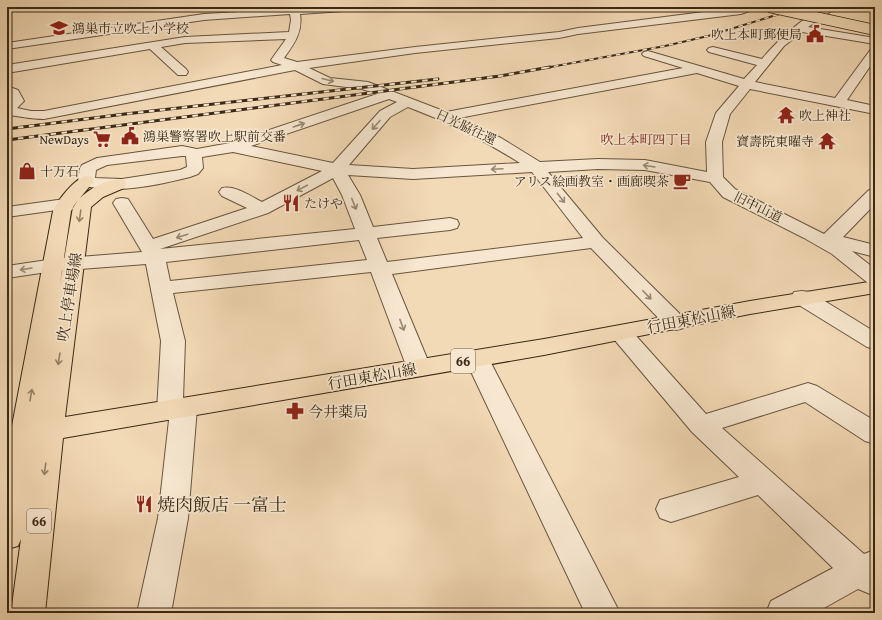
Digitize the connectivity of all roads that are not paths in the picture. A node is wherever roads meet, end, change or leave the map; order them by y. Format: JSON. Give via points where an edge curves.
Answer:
{"nodes":[{"id":1,"x":358,"y":7,"type":"edge"},
{"id":2,"x":752,"y":7,"type":"edge"},
{"id":3,"x":769,"y":7,"type":"edge"},
{"id":4,"x":832,"y":7,"type":"edge"},
{"id":5,"x":294,"y":10,"type":"edge"},
{"id":6,"x":818,"y":16,"type":"junction"},
{"id":7,"x":875,"y":26,"type":"edge"},
{"id":8,"x":138,"y":27,"type":"junction"},
{"id":9,"x":801,"y":28,"type":"junction"},
{"id":10,"x":875,"y":30,"type":"edge"},
{"id":11,"x":875,"y":33,"type":"edge"},
{"id":12,"x":294,"y":35,"type":"junction"},
{"id":13,"x":875,"y":41,"type":"edge"},
{"id":14,"x":152,"y":45,"type":"junction"},
{"id":15,"x":7,"y":46,"type":"edge"},
{"id":16,"x":713,"y":50,"type":"dead end"},
{"id":17,"x":875,"y":51,"type":"edge"},
{"id":18,"x":98,"y":54,"type":"junction"},
{"id":19,"x":648,"y":54,"type":"dead end"},
{"id":20,"x":764,"y":63,"type":"junction"},
{"id":21,"x":296,"y":66,"type":"junction"},
{"id":22,"x":7,"y":69,"type":"edge"},
{"id":23,"x":699,"y":69,"type":"junction"},
{"id":24,"x":182,"y":72,"type":"dead end"},
{"id":25,"x":746,"y":84,"type":"junction"},
{"id":26,"x":7,"y":90,"type":"edge"},
{"id":27,"x":388,"y":95,"type":"junction"},
{"id":28,"x":407,"y":102,"type":"junction"},
{"id":29,"x":839,"y":102,"type":"junction"},
{"id":30,"x":7,"y":110,"type":"edge"},
{"id":31,"x":875,"y":110,"type":"edge"},
{"id":32,"x":446,"y":116,"type":"junction"},
{"id":33,"x":233,"y":147,"type":"junction"},
{"id":34,"x":194,"y":154,"type":"junction"},
{"id":35,"x":536,"y":167,"type":"junction"},
{"id":36,"x":337,"y":169,"type":"junction"},
{"id":37,"x":715,"y":178,"type":"junction"},
{"id":38,"x":86,"y":181,"type":"junction"},
{"id":39,"x":228,"y":192,"type":"dead end"},
{"id":40,"x":120,"y":194,"type":"junction"},
{"id":41,"x":875,"y":194,"type":"edge"},
{"id":42,"x":65,"y":204,"type":"junction"},
{"id":43,"x":262,"y":209,"type":"junction"},
{"id":44,"x":7,"y":212,"type":"edge"},
{"id":45,"x":450,"y":224,"type":"dead end"},
{"id":46,"x":366,"y":233,"type":"junction"},
{"id":47,"x":811,"y":234,"type":"junction"},
{"id":48,"x":830,"y":239,"type":"junction"},
{"id":49,"x":596,"y":242,"type":"junction"},
{"id":50,"x":875,"y":251,"type":"edge"},
{"id":51,"x":151,"y":252,"type":"junction"},
{"id":52,"x":64,"y":264,"type":"junction"},
{"id":53,"x":379,"y":267,"type":"junction"},
{"id":54,"x":7,"y":272,"type":"edge"},
{"id":55,"x":875,"y":280,"type":"edge"},
{"id":56,"x":875,"y":287,"type":"edge"},
{"id":57,"x":162,"y":288,"type":"junction"},
{"id":58,"x":802,"y":297,"type":"junction"},
{"id":59,"x":676,"y":323,"type":"junction"},
{"id":60,"x":621,"y":333,"type":"junction"},
{"id":61,"x":875,"y":342,"type":"edge"},
{"id":62,"x":477,"y":359,"type":"junction"},
{"id":63,"x":419,"y":368,"type":"junction"},
{"id":64,"x":177,"y":410,"type":"junction"},
{"id":65,"x":701,"y":425,"type":"junction"},
{"id":66,"x":27,"y":433,"type":"edge"},
{"id":67,"x":875,"y":434,"type":"edge"},
{"id":68,"x":763,"y":482,"type":"junction"},
{"id":69,"x":671,"y":509,"type":"dead end"},
{"id":70,"x":7,"y":536,"type":"edge"},
{"id":71,"x":870,"y":572,"type":"edge"},
{"id":72,"x":28,"y":613,"type":"edge"},
{"id":73,"x":154,"y":613,"type":"edge"},
{"id":74,"x":603,"y":613,"type":"edge"},
{"id":75,"x":783,"y":613,"type":"edge"}],
"edges":[{"from":1,"to":5,"type":"street"},
{"from":2,"to":21,"type":"street","via":[[741,11],[559,35]]},
{"from":3,"to":10,"type":"main road","bridge":true},
{"from":4,"to":6,"type":"street"},
{"from":5,"to":8,"type":"street","via":[[204,17]]},
{"from":5,"to":12,"type":"street"},
{"from":6,"to":7,"type":"street"},
{"from":6,"to":9,"type":"street"},
{"from":6,"to":11,"type":"street"},
{"from":8,"to":15,"type":"street"},
{"from":8,"to":18,"type":"street","via":[[148,36],[90,46]]},
{"from":9,"to":13,"type":"street"},
{"from":9,"to":20,"type":"street","via":[[780,44]]},
{"from":12,"to":14,"type":"street","via":[[185,40]]},
{"from":12,"to":21,"type":"street","name":"日光脇往還","via":[[277,60]]},
{"from":14,"to":18,"type":"street"},
{"from":14,"to":24,"type":"street"},
{"from":16,"to":20,"type":"street"},
{"from":17,"to":29,"type":"street"},
{"from":18,"to":22,"type":"street"},
{"from":19,"to":23,"type":"street"},
{"from":20,"to":25,"type":"street"},
{"from":21,"to":27,"type":"street","name":"日光脇往還","one_way":true,"via":[[326,80],[364,85]]},
{"from":21,"to":30,"type":"street","via":[[44,115]]},
{"from":23,"to":25,"type":"street"},
{"from":23,"to":32,"type":"street"},
{"from":25,"to":29,"type":"street"},
{"from":25,"to":37,"type":"street","via":[[723,113],[714,142]]},
{"from":26,"to":30,"type":"street","via":[[13,93],[17,101]]},
{"from":27,"to":28,"type":"street","name":"日光脇往還"},
{"from":33,"to":27,"type":"street","one_way":true},
{"from":28,"to":32,"type":"street","name":"日光脇往還"},
{"from":28,"to":36,"type":"street","one_way":true,"via":[[385,114]]},
{"from":29,"to":31,"type":"street"},
{"from":32,"to":35,"type":"street","name":"日光脇往還","via":[[496,141]]},
{"from":33,"to":34,"type":"street"},
{"from":33,"to":36,"type":"street"},
{"from":34,"to":38,"type":"street","via":[[182,151],[103,161],[88,168]]},
{"from":34,"to":40,"type":"street","via":[[195,168],[192,171]]},
{"from":35,"to":36,"type":"street","one_way":true,"via":[[413,174]]},
{"from":37,"to":35,"type":"street","one_way":true,"via":[[645,165]]},
{"from":35,"to":49,"type":"street","name":"日光脇往還","one_way":true},
{"from":36,"to":43,"type":"street","one_way":true},
{"from":36,"to":46,"type":"street","one_way":true,"via":[[351,195]]},
{"from":37,"to":47,"type":"street","name":"旧中山道","via":[[729,193]]},
{"from":38,"to":40,"type":"street","via":[[104,185]]},
{"from":38,"to":42,"type":"main road","name":"吹上停車場線"},
{"from":39,"to":43,"type":"street"},
{"from":40,"to":51,"type":"street"},
{"from":40,"to":52,"type":"main road","name":"吹上停車場線","one_way":true,"via":[[92,195],[85,201]]},
{"from":41,"to":48,"type":"street"},
{"from":42,"to":44,"type":"street"},
{"from":42,"to":52,"type":"main road","name":"吹上停車場線","via":[[62,211]]},
{"from":43,"to":51,"type":"street","one_way":true},
{"from":45,"to":46,"type":"street"},
{"from":46,"to":51,"type":"street"},
{"from":46,"to":53,"type":"street"},
{"from":47,"to":48,"type":"street"},
{"from":47,"to":55,"type":"street","name":"旧中山道","via":[[839,250]]},
{"from":48,"to":50,"type":"street"},
{"from":49,"to":53,"type":"street"},
{"from":49,"to":59,"type":"street","name":"日光脇往還","one_way":true},
{"from":51,"to":52,"type":"street"},
{"from":51,"to":57,"type":"street"},
{"from":52,"to":54,"type":"street","one_way":true},
{"from":52,"to":66,"type":"main road","name":"吹上停車場線"},
{"from":53,"to":57,"type":"street"},
{"from":53,"to":63,"type":"street","one_way":true},
{"from":56,"to":58,"type":"main road","name":"行田東松山線","number":"66"},
{"from":57,"to":64,"type":"street","via":[[173,341]]},
{"from":58,"to":59,"type":"main road","name":"行田東松山線","number":"66"},
{"from":58,"to":61,"type":"street"},
{"from":59,"to":60,"type":"main road","name":"行田東松山線","number":"66"},
{"from":60,"to":62,"type":"main road","name":"行田東松山線","number":"66"},
{"from":60,"to":65,"type":"street"},
{"from":62,"to":63,"type":"main road","name":"行田東松山線","number":"66"},
{"from":62,"to":74,"type":"street"},
{"from":63,"to":64,"type":"main road","name":"行田東松山線","number":"66"},
{"from":64,"to":66,"type":"main road","name":"行田東松山線","number":"66"},
{"from":64,"to":73,"type":"street","via":[[173,518]]},
{"from":65,"to":67,"type":"street","via":[[808,392]]},
{"from":65,"to":68,"type":"street"},
{"from":66,"to":70,"type":"main road","number":"66"},
{"from":66,"to":72,"type":"main road","number":"66","one_way":true},
{"from":68,"to":69,"type":"street"},
{"from":68,"to":71,"type":"street"},
{"from":71,"to":75,"type":"street"}]}
